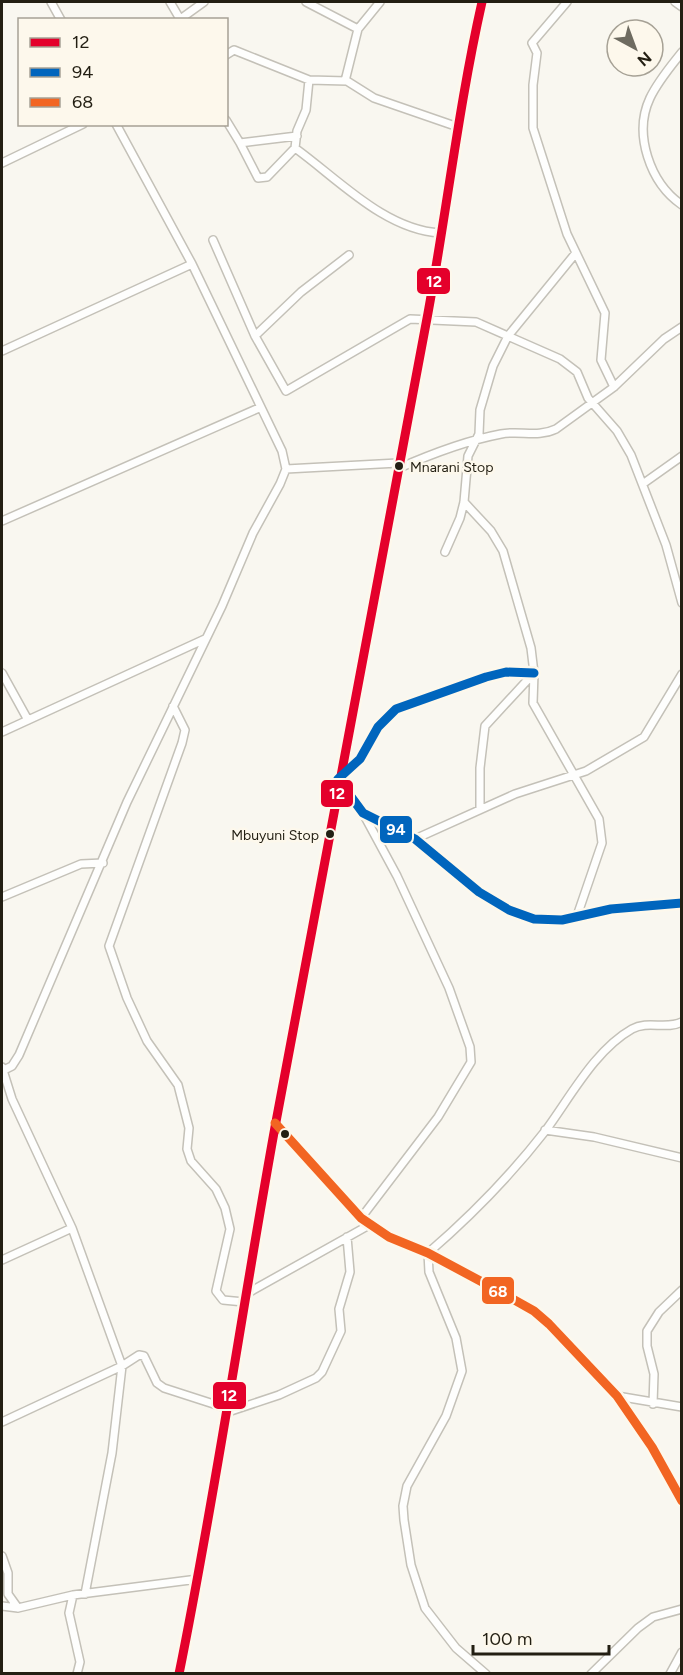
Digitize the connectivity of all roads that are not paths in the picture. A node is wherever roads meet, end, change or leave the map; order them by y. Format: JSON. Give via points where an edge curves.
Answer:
{"nodes":[{"id":1,"x":51,"y":2,"type":"edge"},
{"id":2,"x":170,"y":2,"type":"edge"},
{"id":3,"x":204,"y":2,"type":"edge"},
{"id":4,"x":306,"y":2,"type":"edge"},
{"id":5,"x":380,"y":2,"type":"edge"},
{"id":6,"x":482,"y":2,"type":"edge"},
{"id":7,"x":567,"y":2,"type":"edge"},
{"id":8,"x":675,"y":2,"type":"edge"},
{"id":9,"x":681,"y":7,"type":"edge"},
{"id":10,"x":60,"y":18,"type":"edge"},
{"id":11,"x":179,"y":18,"type":"edge"},
{"id":12,"x":181,"y":18,"type":"edge"},
{"id":13,"x":358,"y":29,"type":"junction"},
{"id":14,"x":681,"y":52,"type":"edge"},
{"id":15,"x":228,"y":54,"type":"edge"},
{"id":16,"x":309,"y":80,"type":"junction"},
{"id":17,"x":345,"y":81,"type":"junction"},
{"id":18,"x":228,"y":123,"type":"edge"},
{"id":19,"x":79,"y":126,"type":"edge"},
{"id":20,"x":117,"y":126,"type":"edge"},
{"id":21,"x":458,"y":128,"type":"junction"},
{"id":22,"x":297,"y":136,"type":"junction"},
{"id":23,"x":240,"y":143,"type":"junction"},
{"id":24,"x":295,"y":148,"type":"junction"},
{"id":25,"x":2,"y":163,"type":"edge"},
{"id":26,"x":681,"y":205,"type":"edge"},
{"id":27,"x":440,"y":233,"type":"junction"},
{"id":28,"x":213,"y":240,"type":"dead end"},
{"id":29,"x":575,"y":254,"type":"junction"},
{"id":30,"x":349,"y":255,"type":"dead end"},
{"id":31,"x":192,"y":264,"type":"junction"},
{"id":32,"x":426,"y":321,"type":"junction"},
{"id":33,"x":681,"y":327,"type":"edge"},
{"id":34,"x":255,"y":336,"type":"junction"},
{"id":35,"x":508,"y":336,"type":"junction"},
{"id":36,"x":2,"y":351,"type":"edge"},
{"id":37,"x":614,"y":387,"type":"junction"},
{"id":38,"x":592,"y":404,"type":"junction"},
{"id":39,"x":259,"y":408,"type":"junction"},
{"id":40,"x":477,"y":440,"type":"junction"},
{"id":41,"x":681,"y":456,"type":"edge"},
{"id":42,"x":398,"y":466,"type":"junction"},
{"id":43,"x":286,"y":469,"type":"junction"},
{"id":44,"x":644,"y":483,"type":"junction"},
{"id":45,"x":464,"y":502,"type":"junction"},
{"id":46,"x":2,"y":521,"type":"edge"},
{"id":47,"x":445,"y":552,"type":"dead end"},
{"id":48,"x":681,"y":603,"type":"edge"},
{"id":49,"x":205,"y":639,"type":"junction"},
{"id":50,"x":534,"y":673,"type":"junction"},
{"id":51,"x":2,"y":674,"type":"edge"},
{"id":52,"x":681,"y":674,"type":"edge"},
{"id":53,"x":173,"y":706,"type":"junction"},
{"id":54,"x":28,"y":720,"type":"junction"},
{"id":55,"x":2,"y":732,"type":"edge"},
{"id":56,"x":572,"y":776,"type":"junction"},
{"id":57,"x":338,"y":779,"type":"junction"},
{"id":58,"x":480,"y":808,"type":"junction"},
{"id":59,"x":363,"y":813,"type":"junction"},
{"id":60,"x":415,"y":839,"type":"junction"},
{"id":61,"x":103,"y":863,"type":"junction"},
{"id":62,"x":2,"y":897,"type":"edge"},
{"id":63,"x":681,"y":903,"type":"edge"},
{"id":64,"x":577,"y":916,"type":"junction"},
{"id":65,"x":681,"y":1022,"type":"edge"},
{"id":66,"x":2,"y":1069,"type":"edge"},
{"id":67,"x":275,"y":1123,"type":"junction"},
{"id":68,"x":545,"y":1130,"type":"junction"},
{"id":69,"x":681,"y":1158,"type":"edge"},
{"id":70,"x":361,"y":1218,"type":"junction"},
{"id":71,"x":371,"y":1224,"type":"junction"},
{"id":72,"x":72,"y":1228,"type":"junction"},
{"id":73,"x":347,"y":1237,"type":"junction"},
{"id":74,"x":428,"y":1253,"type":"junction"},
{"id":75,"x":2,"y":1260,"type":"edge"},
{"id":76,"x":681,"y":1290,"type":"edge"},
{"id":77,"x":245,"y":1298,"type":"junction"},
{"id":78,"x":122,"y":1366,"type":"junction"},
{"id":79,"x":617,"y":1396,"type":"junction"},
{"id":80,"x":653,"y":1404,"type":"junction"},
{"id":81,"x":681,"y":1407,"type":"edge"},
{"id":82,"x":226,"y":1410,"type":"junction"},
{"id":83,"x":2,"y":1422,"type":"edge"},
{"id":84,"x":681,"y":1501,"type":"edge"},
{"id":85,"x":2,"y":1556,"type":"edge"},
{"id":86,"x":198,"y":1579,"type":"junction"},
{"id":87,"x":73,"y":1594,"type":"junction"},
{"id":88,"x":85,"y":1594,"type":"junction"},
{"id":89,"x":2,"y":1606,"type":"edge"},
{"id":90,"x":18,"y":1608,"type":"junction"},
{"id":91,"x":681,"y":1609,"type":"edge"},
{"id":92,"x":681,"y":1652,"type":"edge"},
{"id":93,"x":77,"y":1674,"type":"edge"},
{"id":94,"x":179,"y":1674,"type":"edge"},
{"id":95,"x":486,"y":1674,"type":"edge"},
{"id":96,"x":591,"y":1674,"type":"edge"},
{"id":97,"x":670,"y":1674,"type":"edge"}],
"edges":[{"from":1,"to":10,"type":"street"},
{"from":2,"to":11,"type":"street"},
{"from":3,"to":12,"type":"street"},
{"from":4,"to":13,"type":"street"},
{"from":5,"to":13,"type":"street"},
{"from":6,"to":21,"type":"street"},
{"from":7,"to":29,"type":"street","via":[[532,43],[537,52],[533,128]]},
{"from":8,"to":9,"type":"street"},
{"from":13,"to":17,"type":"street"},
{"from":14,"to":26,"type":"street","via":[[650,98],[645,127],[652,171]]},
{"from":15,"to":16,"type":"street","via":[[234,50]]},
{"from":16,"to":17,"type":"street"},
{"from":16,"to":22,"type":"street","via":[[306,110]]},
{"from":17,"to":21,"type":"street","via":[[374,98]]},
{"from":18,"to":23,"type":"street"},
{"from":19,"to":25,"type":"street"},
{"from":20,"to":31,"type":"street"},
{"from":21,"to":27,"type":"street"},
{"from":22,"to":23,"type":"street"},
{"from":22,"to":24,"type":"street"},
{"from":23,"to":24,"type":"street","via":[[258,178],[267,177]]},
{"from":24,"to":27,"type":"street","via":[[392,218],[425,232]]},
{"from":27,"to":32,"type":"street"},
{"from":28,"to":34,"type":"street"},
{"from":29,"to":35,"type":"street"},
{"from":29,"to":37,"type":"street","via":[[605,313],[601,360]]},
{"from":30,"to":34,"type":"street","via":[[301,292]]},
{"from":31,"to":36,"type":"street"},
{"from":31,"to":39,"type":"street"},
{"from":32,"to":34,"type":"street","via":[[410,320],[286,391]]},
{"from":32,"to":35,"type":"street","via":[[476,322]]},
{"from":32,"to":42,"type":"street"},
{"from":33,"to":37,"type":"street"},
{"from":35,"to":38,"type":"street","via":[[570,365]]},
{"from":35,"to":40,"type":"street","via":[[480,410]]},
{"from":37,"to":38,"type":"street"},
{"from":38,"to":40,"type":"street","via":[[546,434],[503,434]]},
{"from":38,"to":44,"type":"street","via":[[617,431]]},
{"from":39,"to":43,"type":"street","via":[[282,450]]},
{"from":39,"to":46,"type":"street"},
{"from":40,"to":42,"type":"street","via":[[446,447]]},
{"from":40,"to":45,"type":"street","via":[[468,456]]},
{"from":41,"to":44,"type":"street"},
{"from":42,"to":43,"type":"street"},
{"from":42,"to":57,"type":"street"},
{"from":43,"to":49,"type":"street"},
{"from":44,"to":48,"type":"street"},
{"from":45,"to":47,"type":"street"},
{"from":45,"to":50,"type":"street","via":[[491,531],[503,551],[531,648]]},
{"from":49,"to":53,"type":"street"},
{"from":49,"to":54,"type":"street"},
{"from":50,"to":56,"type":"street","via":[[533,703]]},
{"from":50,"to":57,"type":"street","via":[[506,672],[486,677],[399,708],[378,727],[360,759]]},
{"from":50,"to":58,"type":"street","via":[[485,726]]},
{"from":51,"to":54,"type":"street"},
{"from":52,"to":56,"type":"street","via":[[644,737]]},
{"from":53,"to":61,"type":"street"},
{"from":53,"to":77,"type":"street","via":[[185,730],[182,743],[109,946],[147,1041],[178,1085],[189,1128],[187,1149],[191,1161],[216,1189],[229,1220],[229,1239],[216,1291],[223,1300]]},
{"from":54,"to":55,"type":"street"},
{"from":56,"to":58,"type":"street"},
{"from":56,"to":64,"type":"street","via":[[597,812],[602,835]]},
{"from":57,"to":59,"type":"street"},
{"from":57,"to":67,"type":"street"},
{"from":58,"to":60,"type":"street"},
{"from":59,"to":60,"type":"street"},
{"from":59,"to":70,"type":"street","via":[[398,876],[449,988],[470,1047],[471,1062],[438,1117]]},
{"from":60,"to":64,"type":"street","via":[[509,910],[542,919]]},
{"from":61,"to":62,"type":"street","via":[[81,864]]},
{"from":61,"to":66,"type":"street","via":[[19,1055],[12,1065]]},
{"from":63,"to":64,"type":"street"},
{"from":65,"to":68,"type":"street","via":[[668,1026],[640,1025],[629,1031],[590,1070]]},
{"from":66,"to":72,"type":"street"},
{"from":67,"to":70,"type":"street"},
{"from":67,"to":77,"type":"street"},
{"from":68,"to":69,"type":"street","via":[[594,1137]]},
{"from":68,"to":74,"type":"street","via":[[495,1192]]},
{"from":70,"to":71,"type":"street"},
{"from":71,"to":73,"type":"street"},
{"from":71,"to":74,"type":"street","via":[[389,1237]]},
{"from":72,"to":75,"type":"street"},
{"from":72,"to":78,"type":"street"},
{"from":73,"to":77,"type":"street"},
{"from":73,"to":82,"type":"street","via":[[350,1272],[339,1309],[341,1331],[322,1372],[279,1395]]},
{"from":74,"to":79,"type":"street","via":[[534,1311]]},
{"from":74,"to":95,"type":"street","via":[[431,1280],[456,1338],[462,1371],[442,1424],[406,1486],[405,1532],[425,1608],[456,1648]]},
{"from":76,"to":80,"type":"street","via":[[647,1331],[654,1374]]},
{"from":77,"to":82,"type":"street"},
{"from":78,"to":82,"type":"street","via":[[132,1357],[144,1356],[164,1388]]},
{"from":78,"to":83,"type":"street"},
{"from":78,"to":88,"type":"street","via":[[112,1453]]},
{"from":79,"to":80,"type":"street"},
{"from":79,"to":84,"type":"street","via":[[652,1447]]},
{"from":80,"to":81,"type":"street"},
{"from":82,"to":86,"type":"street"},
{"from":85,"to":90,"type":"street","via":[[8,1573],[8,1594]]},
{"from":86,"to":88,"type":"street"},
{"from":86,"to":94,"type":"street"},
{"from":87,"to":88,"type":"street"},
{"from":87,"to":90,"type":"street"},
{"from":87,"to":93,"type":"street","via":[[69,1613],[80,1662]]},
{"from":89,"to":90,"type":"street"},
{"from":91,"to":96,"type":"street","via":[[646,1623],[615,1647]]},
{"from":92,"to":97,"type":"street"}]}
